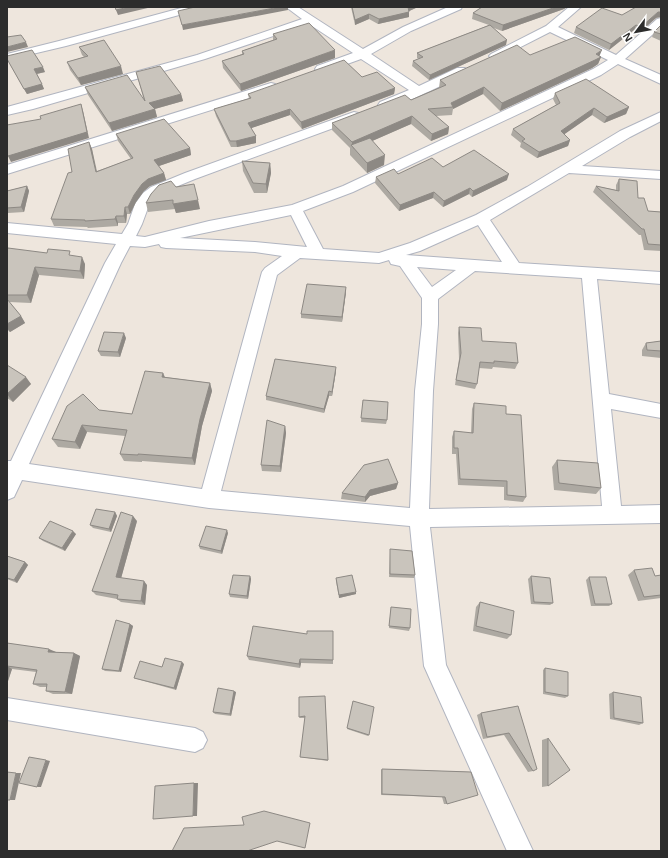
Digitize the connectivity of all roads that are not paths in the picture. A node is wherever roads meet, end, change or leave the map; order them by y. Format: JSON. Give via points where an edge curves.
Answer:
{"nodes":[{"id":1,"x":197,"y":7,"type":"edge"},
{"id":2,"x":291,"y":7,"type":"edge"},
{"id":3,"x":457,"y":7,"type":"edge"},
{"id":4,"x":576,"y":7,"type":"edge"},
{"id":5,"x":310,"y":20,"type":"junction"},
{"id":6,"x":661,"y":21,"type":"edge"},
{"id":7,"x":550,"y":28,"type":"junction"},
{"id":8,"x":363,"y":54,"type":"junction"},
{"id":9,"x":7,"y":57,"type":"edge"},
{"id":10,"x":616,"y":60,"type":"junction"},
{"id":11,"x":311,"y":72,"type":"edge"},
{"id":12,"x":661,"y":80,"type":"edge"},
{"id":13,"x":281,"y":83,"type":"edge"},
{"id":14,"x":418,"y":91,"type":"junction"},
{"id":15,"x":7,"y":111,"type":"edge"},
{"id":16,"x":661,"y":116,"type":"edge"},
{"id":17,"x":568,"y":168,"type":"junction"},
{"id":18,"x":7,"y":170,"type":"edge"},
{"id":19,"x":661,"y":175,"type":"edge"},
{"id":20,"x":296,"y":209,"type":"junction"},
{"id":21,"x":482,"y":218,"type":"junction"},
{"id":22,"x":7,"y":228,"type":"edge"},
{"id":23,"x":127,"y":240,"type":"junction"},
{"id":24,"x":145,"y":242,"type":"junction"},
{"id":25,"x":255,"y":247,"type":"junction"},
{"id":26,"x":297,"y":252,"type":"junction"},
{"id":27,"x":318,"y":254,"type":"junction"},
{"id":28,"x":379,"y":258,"type":"junction"},
{"id":29,"x":405,"y":262,"type":"junction"},
{"id":30,"x":471,"y":266,"type":"junction"},
{"id":31,"x":514,"y":268,"type":"junction"},
{"id":32,"x":270,"y":272,"type":"junction"},
{"id":33,"x":590,"y":272,"type":"junction"},
{"id":34,"x":661,"y":278,"type":"edge"},
{"id":35,"x":430,"y":297,"type":"junction"},
{"id":36,"x":601,"y":400,"type":"junction"},
{"id":37,"x":661,"y":411,"type":"edge"},
{"id":38,"x":12,"y":469,"type":"edge"},
{"id":39,"x":7,"y":491,"type":"edge"},
{"id":40,"x":209,"y":498,"type":"junction"},
{"id":41,"x":612,"y":514,"type":"junction"},
{"id":42,"x":661,"y":514,"type":"edge"},
{"id":43,"x":419,"y":518,"type":"junction"},
{"id":44,"x":7,"y":709,"type":"edge"},
{"id":45,"x":195,"y":740,"type":"dead end"},
{"id":46,"x":520,"y":851,"type":"edge"}],
"edges":[{"from":1,"to":9,"type":"street"},
{"from":2,"to":5,"type":"street"},
{"from":3,"to":8,"type":"street","via":[[407,29]]},
{"from":4,"to":7,"type":"street"},
{"from":5,"to":8,"type":"street"},
{"from":5,"to":15,"type":"street","via":[[201,57]]},
{"from":6,"to":10,"type":"street"},
{"from":7,"to":10,"type":"street"},
{"from":7,"to":14,"type":"street"},
{"from":8,"to":11,"type":"street"},
{"from":8,"to":14,"type":"street"},
{"from":10,"to":12,"type":"street"},
{"from":10,"to":20,"type":"street","via":[[597,72],[348,189]]},
{"from":13,"to":18,"type":"street"},
{"from":14,"to":23,"type":"street","via":[[156,190],[142,204]]},
{"from":16,"to":17,"type":"street"},
{"from":17,"to":19,"type":"street"},
{"from":17,"to":21,"type":"street"},
{"from":20,"to":24,"type":"street"},
{"from":20,"to":27,"type":"street"},
{"from":21,"to":28,"type":"street","via":[[415,247]]},
{"from":21,"to":31,"type":"street"},
{"from":22,"to":23,"type":"street"},
{"from":23,"to":24,"type":"street"},
{"from":23,"to":38,"type":"street","via":[[113,263]]},
{"from":24,"to":25,"type":"street"},
{"from":25,"to":26,"type":"street"},
{"from":25,"to":32,"type":"street"},
{"from":26,"to":27,"type":"street"},
{"from":26,"to":32,"type":"street"},
{"from":27,"to":28,"type":"street"},
{"from":28,"to":29,"type":"street"},
{"from":29,"to":30,"type":"street"},
{"from":29,"to":35,"type":"street"},
{"from":30,"to":31,"type":"street"},
{"from":30,"to":35,"type":"street"},
{"from":31,"to":33,"type":"street"},
{"from":32,"to":40,"type":"street"},
{"from":33,"to":34,"type":"street"},
{"from":33,"to":36,"type":"street"},
{"from":35,"to":43,"type":"street"},
{"from":36,"to":37,"type":"street"},
{"from":36,"to":41,"type":"street"},
{"from":38,"to":39,"type":"street"},
{"from":38,"to":40,"type":"street"},
{"from":40,"to":43,"type":"street"},
{"from":41,"to":42,"type":"street"},
{"from":41,"to":43,"type":"street"},
{"from":43,"to":46,"type":"street","via":[[435,666]]},
{"from":44,"to":45,"type":"street"}]}
